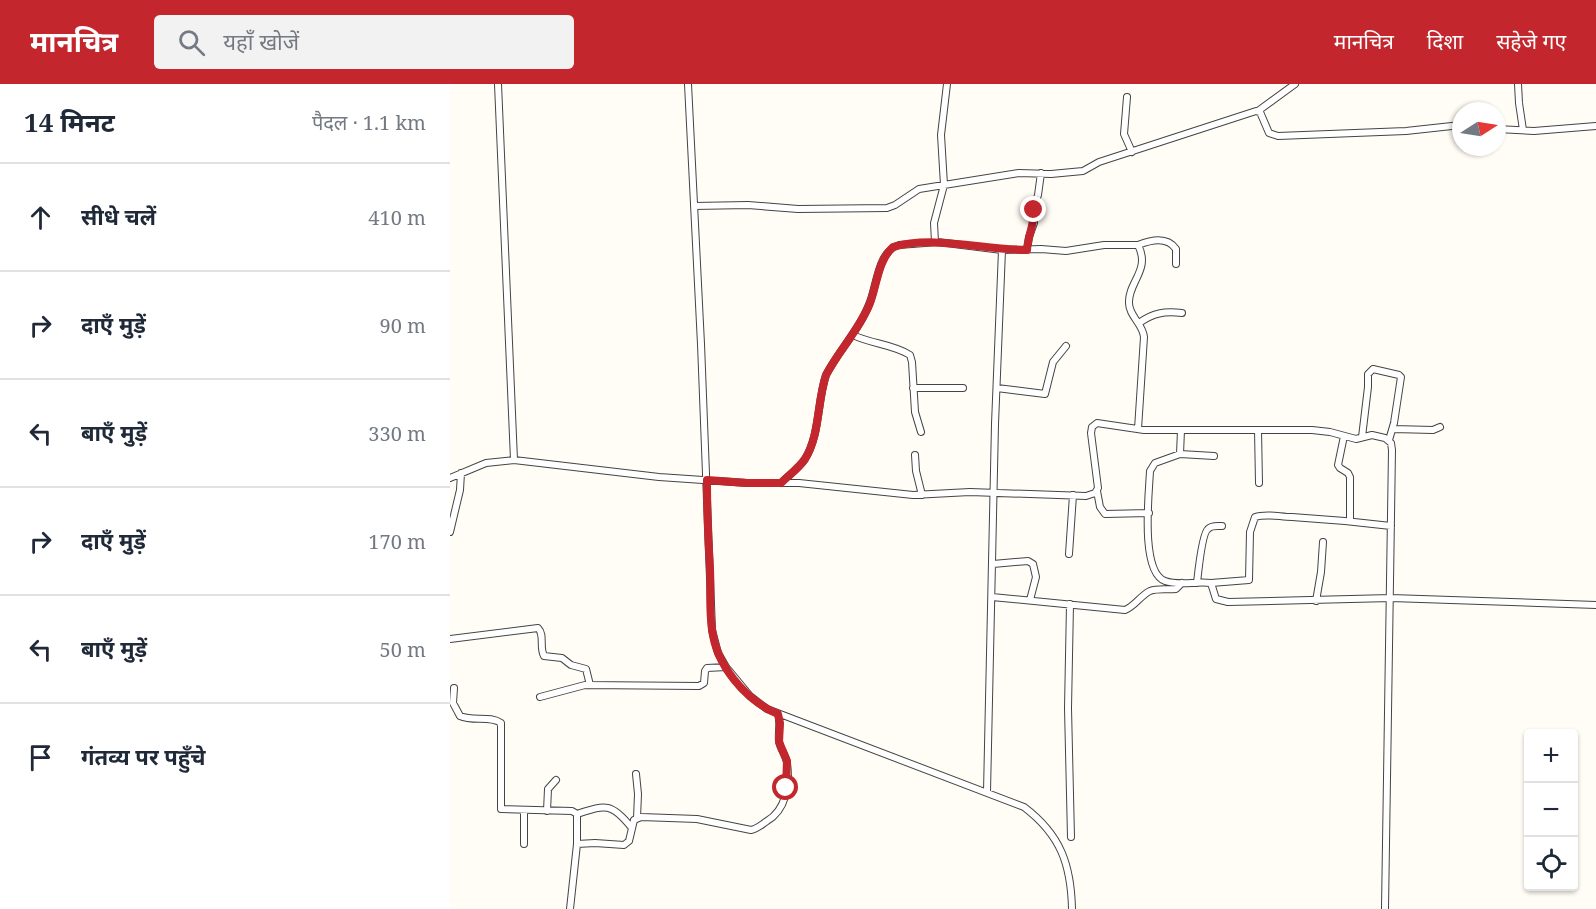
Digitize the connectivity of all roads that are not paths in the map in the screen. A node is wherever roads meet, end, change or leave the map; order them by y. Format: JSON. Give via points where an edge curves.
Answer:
{"nodes":[{"id":1,"x":498,"y":84,"type":"edge"},
{"id":2,"x":688,"y":84,"type":"edge"},
{"id":3,"x":947,"y":84,"type":"edge"},
{"id":4,"x":1295,"y":84,"type":"edge"},
{"id":5,"x":1518,"y":84,"type":"edge"},
{"id":6,"x":1127,"y":97,"type":"dead end"},
{"id":7,"x":1258,"y":111,"type":"junction"},
{"id":8,"x":1452,"y":125,"type":"edge"},
{"id":9,"x":1596,"y":126,"type":"edge"},
{"id":10,"x":1506,"y":129,"type":"edge"},
{"id":11,"x":1523,"y":130,"type":"junction"},
{"id":12,"x":1132,"y":152,"type":"junction"},
{"id":13,"x":1041,"y":173,"type":"junction"},
{"id":14,"x":944,"y":185,"type":"junction"},
{"id":15,"x":695,"y":204,"type":"junction"},
{"id":16,"x":935,"y":242,"type":"junction"},
{"id":17,"x":1138,"y":245,"type":"junction"},
{"id":18,"x":1002,"y":250,"type":"junction"},
{"id":19,"x":1027,"y":250,"type":"junction"},
{"id":20,"x":1176,"y":264,"type":"dead end"},
{"id":21,"x":1182,"y":313,"type":"dead end"},
{"id":22,"x":1139,"y":323,"type":"junction"},
{"id":23,"x":853,"y":335,"type":"junction"},
{"id":24,"x":1066,"y":346,"type":"dead end"},
{"id":25,"x":913,"y":388,"type":"junction"},
{"id":26,"x":963,"y":388,"type":"dead end"},
{"id":27,"x":997,"y":388,"type":"junction"},
{"id":28,"x":1440,"y":427,"type":"dead end"},
{"id":29,"x":1138,"y":429,"type":"junction"},
{"id":30,"x":1393,"y":429,"type":"junction"},
{"id":31,"x":1181,"y":430,"type":"junction"},
{"id":32,"x":1258,"y":430,"type":"junction"},
{"id":33,"x":921,"y":432,"type":"dead end"},
{"id":34,"x":1344,"y":436,"type":"junction"},
{"id":35,"x":1362,"y":437,"type":"junction"},
{"id":36,"x":1389,"y":440,"type":"junction"},
{"id":37,"x":1180,"y":454,"type":"junction"},
{"id":38,"x":915,"y":455,"type":"dead end"},
{"id":39,"x":1214,"y":456,"type":"dead end"},
{"id":40,"x":514,"y":460,"type":"junction"},
{"id":41,"x":461,"y":473,"type":"junction"},
{"id":42,"x":450,"y":478,"type":"edge"},
{"id":43,"x":707,"y":480,"type":"junction"},
{"id":44,"x":781,"y":483,"type":"junction"},
{"id":45,"x":1259,"y":483,"type":"dead end"},
{"id":46,"x":1097,"y":491,"type":"junction"},
{"id":47,"x":994,"y":493,"type":"junction"},
{"id":48,"x":922,"y":495,"type":"junction"},
{"id":49,"x":1073,"y":495,"type":"junction"},
{"id":50,"x":1149,"y":513,"type":"junction"},
{"id":51,"x":1350,"y":521,"type":"junction"},
{"id":52,"x":1222,"y":526,"type":"dead end"},
{"id":53,"x":1392,"y":526,"type":"junction"},
{"id":54,"x":450,"y":532,"type":"edge"},
{"id":55,"x":1323,"y":542,"type":"dead end"},
{"id":56,"x":1069,"y":554,"type":"dead end"},
{"id":57,"x":993,"y":564,"type":"junction"},
{"id":58,"x":1182,"y":583,"type":"junction"},
{"id":59,"x":1197,"y":583,"type":"junction"},
{"id":60,"x":1211,"y":583,"type":"junction"},
{"id":61,"x":992,"y":597,"type":"junction"},
{"id":62,"x":1391,"y":598,"type":"junction"},
{"id":63,"x":1030,"y":600,"type":"junction"},
{"id":64,"x":1316,"y":601,"type":"junction"},
{"id":65,"x":1070,"y":604,"type":"junction"},
{"id":66,"x":1596,"y":605,"type":"edge"},
{"id":67,"x":450,"y":639,"type":"edge"},
{"id":68,"x":726,"y":667,"type":"junction"},
{"id":69,"x":590,"y":685,"type":"junction"},
{"id":70,"x":454,"y":688,"type":"dead end"},
{"id":71,"x":540,"y":697,"type":"dead end"},
{"id":72,"x":778,"y":714,"type":"junction"},
{"id":73,"x":636,"y":774,"type":"dead end"},
{"id":74,"x":556,"y":780,"type":"dead end"},
{"id":75,"x":987,"y":792,"type":"junction"},
{"id":76,"x":524,"y":810,"type":"junction"},
{"id":77,"x":547,"y":811,"type":"junction"},
{"id":78,"x":577,"y":814,"type":"junction"},
{"id":79,"x":637,"y":818,"type":"junction"},
{"id":80,"x":631,"y":827,"type":"junction"},
{"id":81,"x":1071,"y":837,"type":"dead end"},
{"id":82,"x":524,"y":844,"type":"dead end"},
{"id":83,"x":577,"y":844,"type":"junction"},
{"id":84,"x":570,"y":909,"type":"edge"},
{"id":85,"x":1072,"y":909,"type":"edge"},
{"id":86,"x":1385,"y":909,"type":"edge"}],
"edges":[{"from":1,"to":40,"type":"street"},
{"from":2,"to":15,"type":"street"},
{"from":3,"to":14,"type":"street","via":[[941,135]]},
{"from":4,"to":7,"type":"street"},
{"from":5,"to":11,"type":"street"},
{"from":6,"to":12,"type":"street","via":[[1124,134]]},
{"from":7,"to":8,"type":"street","via":[[1269,133],[1278,135]]},
{"from":7,"to":12,"type":"street"},
{"from":9,"to":11,"type":"street"},
{"from":10,"to":11,"type":"street"},
{"from":12,"to":13,"type":"street","via":[[1083,171]]},
{"from":13,"to":14,"type":"street"},
{"from":13,"to":19,"type":"street"},
{"from":14,"to":15,"type":"street","via":[[914,191],[887,208]]},
{"from":14,"to":16,"type":"street","via":[[934,223]]},
{"from":15,"to":43,"type":"street"},
{"from":16,"to":18,"type":"street"},
{"from":16,"to":23,"type":"street","via":[[899,245],[888,250],[870,302]]},
{"from":17,"to":19,"type":"street"},
{"from":17,"to":20,"type":"street","via":[[1156,240],[1168,242],[1176,249]]},
{"from":17,"to":22,"type":"street","via":[[1141,267],[1129,302]]},
{"from":18,"to":19,"type":"street"},
{"from":18,"to":27,"type":"street"},
{"from":21,"to":22,"type":"street","via":[[1155,313]]},
{"from":22,"to":29,"type":"street","via":[[1144,337]]},
{"from":23,"to":25,"type":"street","via":[[910,355]]},
{"from":23,"to":44,"type":"street","via":[[826,375],[808,452]]},
{"from":24,"to":27,"type":"street","via":[[1053,362],[1045,394]]},
{"from":25,"to":26,"type":"street"},
{"from":25,"to":33,"type":"street"},
{"from":27,"to":47,"type":"street"},
{"from":28,"to":30,"type":"street"},
{"from":29,"to":31,"type":"street"},
{"from":29,"to":46,"type":"street","via":[[1100,423],[1092,427]]},
{"from":30,"to":35,"type":"street","via":[[1401,376],[1373,369],[1368,374]]},
{"from":30,"to":36,"type":"street"},
{"from":31,"to":32,"type":"street"},
{"from":31,"to":37,"type":"street"},
{"from":32,"to":34,"type":"street","via":[[1312,430]]},
{"from":32,"to":45,"type":"street"},
{"from":34,"to":35,"type":"street"},
{"from":34,"to":51,"type":"street","via":[[1338,465],[1350,477]]},
{"from":35,"to":36,"type":"street","via":[[1372,435]]},
{"from":36,"to":53,"type":"street"},
{"from":37,"to":39,"type":"street"},
{"from":37,"to":50,"type":"street","via":[[1151,467]]},
{"from":38,"to":48,"type":"street"},
{"from":40,"to":41,"type":"street","via":[[486,463]]},
{"from":40,"to":43,"type":"street"},
{"from":41,"to":42,"type":"street"},
{"from":41,"to":54,"type":"street"},
{"from":43,"to":44,"type":"street"},
{"from":43,"to":68,"type":"street","via":[[712,630]]},
{"from":44,"to":48,"type":"street"},
{"from":46,"to":49,"type":"street","via":[[1092,495]]},
{"from":46,"to":50,"type":"street","via":[[1105,514]]},
{"from":47,"to":48,"type":"street"},
{"from":47,"to":49,"type":"street"},
{"from":47,"to":57,"type":"street"},
{"from":49,"to":56,"type":"street"},
{"from":50,"to":58,"type":"street","via":[[1153,570],[1164,581]]},
{"from":51,"to":53,"type":"street"},
{"from":51,"to":60,"type":"street","via":[[1255,517],[1250,532],[1249,580]]},
{"from":52,"to":59,"type":"street","via":[[1206,530]]},
{"from":53,"to":62,"type":"street"},
{"from":55,"to":64,"type":"street"},
{"from":57,"to":61,"type":"street"},
{"from":57,"to":63,"type":"street","via":[[1033,564],[1036,577]]},
{"from":58,"to":59,"type":"street"},
{"from":58,"to":65,"type":"street","via":[[1176,589],[1149,591],[1125,610]]},
{"from":59,"to":60,"type":"street"},
{"from":60,"to":64,"type":"street","via":[[1216,599],[1221,601]]},
{"from":61,"to":63,"type":"street"},
{"from":61,"to":75,"type":"street"},
{"from":62,"to":64,"type":"street"},
{"from":62,"to":66,"type":"street"},
{"from":62,"to":86,"type":"street"},
{"from":63,"to":65,"type":"street"},
{"from":65,"to":81,"type":"street"},
{"from":67,"to":69,"type":"street","via":[[538,628],[544,656],[562,658],[586,669]]},
{"from":68,"to":69,"type":"street","via":[[707,668],[704,683],[699,686]]},
{"from":68,"to":72,"type":"street","via":[[750,696]]},
{"from":69,"to":71,"type":"street"},
{"from":70,"to":76,"type":"street","via":[[453,703],[460,717],[501,723],[500,807]]},
{"from":72,"to":75,"type":"street"},
{"from":72,"to":79,"type":"street","via":[[779,742],[787,761],[787,776],[783,803],[773,818],[751,830],[697,819]]},
{"from":73,"to":79,"type":"street"},
{"from":74,"to":77,"type":"street","via":[[548,789]]},
{"from":75,"to":85,"type":"street","via":[[1024,807],[1059,843],[1069,874]]},
{"from":76,"to":77,"type":"street"},
{"from":76,"to":82,"type":"street"},
{"from":77,"to":78,"type":"street"},
{"from":78,"to":80,"type":"street","via":[[602,806],[617,812]]},
{"from":78,"to":83,"type":"street"},
{"from":79,"to":80,"type":"street"},
{"from":80,"to":83,"type":"street","via":[[629,841],[624,845]]},
{"from":83,"to":84,"type":"street"}]}
